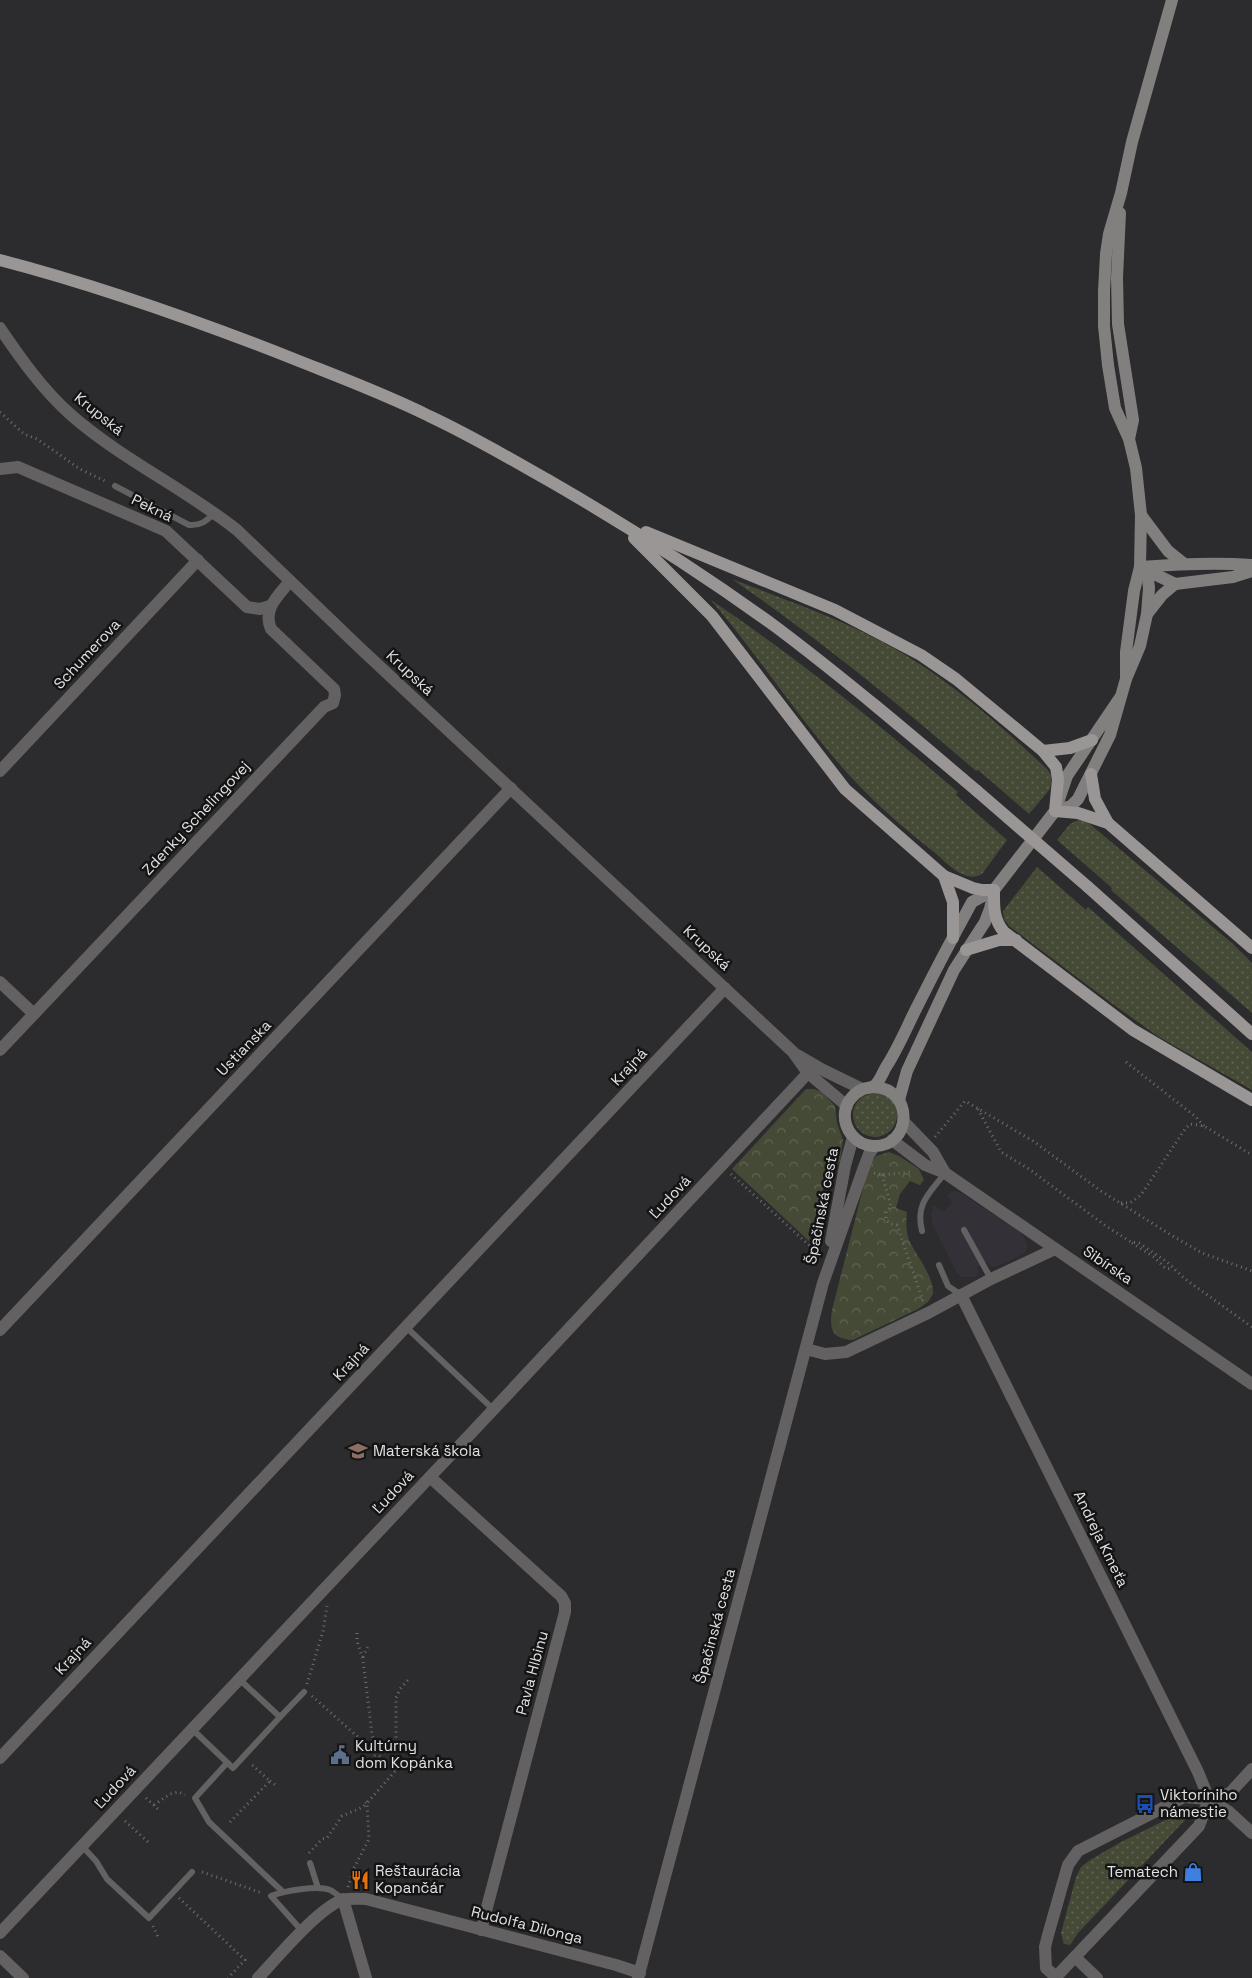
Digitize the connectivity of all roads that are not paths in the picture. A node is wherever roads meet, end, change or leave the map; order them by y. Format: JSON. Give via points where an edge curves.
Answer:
{"nodes":[{"id":1,"x":1172,"y":0,"type":"edge"},
{"id":2,"x":0,"y":260,"type":"edge"},
{"id":3,"x":0,"y":328,"type":"edge"},
{"id":4,"x":0,"y":469,"type":"edge"},
{"id":5,"x":115,"y":486,"type":"road end"},
{"id":6,"x":216,"y":513,"type":"junction"},
{"id":7,"x":1141,"y":515,"type":"junction"},
{"id":8,"x":614,"y":519,"type":"junction"},
{"id":9,"x":198,"y":560,"type":"junction"},
{"id":10,"x":1183,"y":564,"type":"junction"},
{"id":11,"x":1252,"y":565,"type":"edge"},
{"id":12,"x":1140,"y":568,"type":"junction"},
{"id":13,"x":1252,"y":572,"type":"edge"},
{"id":14,"x":290,"y":581,"type":"junction"},
{"id":15,"x":1176,"y":584,"type":"junction"},
{"id":16,"x":270,"y":606,"type":"junction"},
{"id":17,"x":1147,"y":614,"type":"junction"},
{"id":18,"x":1126,"y":679,"type":"junction"},
{"id":19,"x":1119,"y":700,"type":"junction"},
{"id":20,"x":1092,"y":740,"type":"junction"},
{"id":21,"x":1043,"y":751,"type":"junction"},
{"id":22,"x":0,"y":771,"type":"edge"},
{"id":23,"x":1092,"y":774,"type":"junction"},
{"id":24,"x":511,"y":788,"type":"junction"},
{"id":25,"x":1055,"y":811,"type":"junction"},
{"id":26,"x":1108,"y":823,"type":"junction"},
{"id":27,"x":944,"y":876,"type":"junction"},
{"id":28,"x":994,"y":890,"type":"junction"},
{"id":29,"x":953,"y":938,"type":"junction"},
{"id":30,"x":1016,"y":940,"type":"junction"},
{"id":31,"x":1252,"y":948,"type":"edge"},
{"id":32,"x":966,"y":950,"type":"junction"},
{"id":33,"x":0,"y":982,"type":"edge"},
{"id":34,"x":725,"y":988,"type":"junction"},
{"id":35,"x":34,"y":1014,"type":"junction"},
{"id":36,"x":1252,"y":1034,"type":"edge"},
{"id":37,"x":0,"y":1050,"type":"edge"},
{"id":38,"x":793,"y":1052,"type":"junction"},
{"id":39,"x":808,"y":1073,"type":"junction"},
{"id":40,"x":868,"y":1088,"type":"junction"},
{"id":41,"x":899,"y":1100,"type":"junction"},
{"id":42,"x":1252,"y":1100,"type":"edge"},
{"id":43,"x":847,"y":1106,"type":"junction"},
{"id":44,"x":904,"y":1122,"type":"junction"},
{"id":45,"x":853,"y":1136,"type":"junction"},
{"id":46,"x":892,"y":1140,"type":"junction"},
{"id":47,"x":875,"y":1146,"type":"junction"},
{"id":48,"x":945,"y":1174,"type":"junction"},
{"id":49,"x":964,"y":1230,"type":"dead end"},
{"id":50,"x":922,"y":1231,"type":"dead end"},
{"id":51,"x":1056,"y":1249,"type":"junction"},
{"id":52,"x":939,"y":1265,"type":"dead end"},
{"id":53,"x":991,"y":1279,"type":"junction"},
{"id":54,"x":823,"y":1283,"type":"junction"},
{"id":55,"x":961,"y":1295,"type":"junction"},
{"id":56,"x":406,"y":1327,"type":"junction"},
{"id":57,"x":0,"y":1330,"type":"edge"},
{"id":58,"x":806,"y":1349,"type":"junction"},
{"id":59,"x":1252,"y":1384,"type":"edge"},
{"id":60,"x":494,"y":1410,"type":"junction"},
{"id":61,"x":430,"y":1477,"type":"junction"},
{"id":62,"x":239,"y":1679,"type":"junction"},
{"id":63,"x":304,"y":1692,"type":"dead end"},
{"id":64,"x":280,"y":1716,"type":"junction"},
{"id":65,"x":192,"y":1729,"type":"junction"},
{"id":66,"x":0,"y":1758,"type":"edge"},
{"id":67,"x":228,"y":1763,"type":"junction"},
{"id":68,"x":1252,"y":1769,"type":"edge"},
{"id":69,"x":1209,"y":1799,"type":"junction"},
{"id":70,"x":1252,"y":1833,"type":"edge"},
{"id":71,"x":82,"y":1846,"type":"junction"},
{"id":72,"x":310,"y":1863,"type":"road end"},
{"id":73,"x":192,"y":1872,"type":"road end"},
{"id":74,"x":318,"y":1888,"type":"junction"},
{"id":75,"x":283,"y":1892,"type":"junction"},
{"id":76,"x":343,"y":1899,"type":"junction"},
{"id":77,"x":481,"y":1930,"type":"junction"},
{"id":78,"x":302,"y":1932,"type":"junction"},
{"id":79,"x":0,"y":1933,"type":"edge"},
{"id":80,"x":0,"y":1956,"type":"edge"},
{"id":81,"x":1075,"y":1957,"type":"junction"},
{"id":82,"x":639,"y":1975,"type":"edge"},
{"id":83,"x":23,"y":1978,"type":"edge"},
{"id":84,"x":258,"y":1978,"type":"edge"},
{"id":85,"x":366,"y":1978,"type":"edge"},
{"id":86,"x":1056,"y":1978,"type":"edge"},
{"id":87,"x":1097,"y":1978,"type":"edge"}],
"edges":[{"from":1,"to":7,"type":"main road","via":[[1132,142],[1106,254],[1104,326],[1108,365],[1115,408],[1129,439],[1136,468]]},
{"from":2,"to":8,"type":"main road","via":[[137,300],[362,386],[462,432]]},
{"from":3,"to":6,"type":"street","name":"Krupská","via":[[25,366],[70,414],[120,452]]},
{"from":4,"to":9,"type":"street","name":"Pekná","via":[[18,467],[166,531]]},
{"from":5,"to":6,"type":"lane","via":[[189,525],[203,524]]},
{"from":6,"to":14,"type":"street","name":"Krupská"},
{"from":7,"to":10,"type":"main road","via":[[1168,551]]},
{"from":7,"to":12,"type":"main road"},
{"from":8,"to":21,"type":"main road","via":[[835,610],[887,636],[956,679]]},
{"from":8,"to":27,"type":"main road","via":[[712,616],[845,789]]},
{"from":8,"to":36,"type":"main road","bridge":true,"via":[[773,625],[846,680]]},
{"from":9,"to":16,"type":"street","name":"Pekná","via":[[247,606],[260,609]]},
{"from":9,"to":22,"type":"street","name":"Schumerova"},
{"from":10,"to":11,"type":"main road"},
{"from":10,"to":12,"type":"main road"},
{"from":12,"to":15,"type":"main road"},
{"from":12,"to":17,"type":"main road","via":[[1148,579]]},
{"from":12,"to":18,"type":"main road","via":[[1126,652]]},
{"from":13,"to":15,"type":"main road"},
{"from":14,"to":16,"type":"street"},
{"from":14,"to":24,"type":"street","name":"Krupská"},
{"from":15,"to":17,"type":"main road"},
{"from":16,"to":35,"type":"street","name":"Zdenky Schelingovej","via":[[268,622],[271,628],[334,689],[332,704],[324,707]]},
{"from":17,"to":18,"type":"main road","via":[[1140,646]]},
{"from":18,"to":19,"type":"main road"},
{"from":19,"to":20,"type":"main road"},
{"from":19,"to":23,"type":"main road","via":[[1110,735]]},
{"from":20,"to":21,"type":"main road","via":[[1070,748]]},
{"from":20,"to":25,"type":"main road","via":[[1067,776]]},
{"from":21,"to":25,"type":"main road","via":[[1056,768]]},
{"from":23,"to":25,"type":"main road","via":[[1071,806]]},
{"from":23,"to":26,"type":"main road","via":[[1094,799]]},
{"from":24,"to":34,"type":"street","name":"Krupská"},
{"from":24,"to":57,"type":"street","name":"Ustianska"},
{"from":25,"to":26,"type":"main road","via":[[1078,813]]},
{"from":25,"to":28,"type":"main road"},
{"from":26,"to":31,"type":"main road"},
{"from":27,"to":28,"type":"main road","via":[[973,888]]},
{"from":27,"to":29,"type":"main road","via":[[952,902]]},
{"from":28,"to":29,"type":"main road","via":[[972,902]]},
{"from":28,"to":30,"type":"main road","via":[[994,914],[998,925]]},
{"from":28,"to":32,"type":"main road","via":[[985,922]]},
{"from":29,"to":40,"type":"main road","via":[[890,1061]]},
{"from":30,"to":32,"type":"main road","via":[[999,940]]},
{"from":30,"to":42,"type":"main road","via":[[1133,1030]]},
{"from":32,"to":41,"type":"main road","via":[[907,1071]]},
{"from":33,"to":35,"type":"street"},
{"from":34,"to":38,"type":"street","name":"Krupská"},
{"from":34,"to":56,"type":"street","name":"Krajná"},
{"from":35,"to":37,"type":"street","name":"Zdenky Schelingovej"},
{"from":38,"to":39,"type":"street","name":"Krupská"},
{"from":38,"to":40,"type":"street","name":"Krupská","via":[[823,1070]]},
{"from":39,"to":43,"type":"street","name":"Krupská"},
{"from":39,"to":60,"type":"street","name":"Ľudová"},
{"from":40,"to":41,"type":"main road","via":[[890,1091]]},
{"from":40,"to":43,"type":"main road","via":[[853,1096]]},
{"from":41,"to":44,"type":"main road","via":[[904,1110]]},
{"from":43,"to":45,"type":"main road","via":[[845,1122]]},
{"from":44,"to":46,"type":"main road"},
{"from":44,"to":48,"type":"street","name":"Sibírska","via":[[933,1152]]},
{"from":45,"to":47,"type":"main road","via":[[863,1144]]},
{"from":45,"to":54,"type":"street","name":"Špačinská cesta"},
{"from":46,"to":47,"type":"main road"},
{"from":46,"to":48,"type":"street","name":"Sibírska","via":[[924,1165]]},
{"from":47,"to":54,"type":"street","name":"Špačinská cesta","via":[[869,1154]]},
{"from":48,"to":50,"type":"lane","via":[[922,1203]]},
{"from":48,"to":51,"type":"street","name":"Sibírska"},
{"from":49,"to":53,"type":"lane"},
{"from":51,"to":53,"type":"street"},
{"from":51,"to":59,"type":"street","name":"Sibírska"},
{"from":52,"to":55,"type":"lane","via":[[948,1286]]},
{"from":53,"to":55,"type":"street"},
{"from":54,"to":58,"type":"street","name":"Špačinská cesta"},
{"from":55,"to":58,"type":"street","via":[[846,1352],[825,1354]]},
{"from":55,"to":69,"type":"street","name":"Andreja Kmeťa"},
{"from":56,"to":60,"type":"lane"},
{"from":56,"to":66,"type":"street","name":"Krajná"},
{"from":58,"to":82,"type":"street","name":"Špačinská cesta"},
{"from":60,"to":61,"type":"street","name":"Ľudová"},
{"from":61,"to":62,"type":"street","name":"Ľudová"},
{"from":61,"to":77,"type":"street","name":"Pavla Hlbinu","via":[[565,1603]]},
{"from":62,"to":64,"type":"lane"},
{"from":62,"to":65,"type":"street","name":"Ľudová"},
{"from":63,"to":64,"type":"lane"},
{"from":64,"to":67,"type":"lane","via":[[233,1768]]},
{"from":65,"to":67,"type":"lane"},
{"from":65,"to":71,"type":"street","name":"Ľudová"},
{"from":67,"to":75,"type":"lane","via":[[195,1798],[209,1822]]},
{"from":68,"to":69,"type":"street","via":[[1230,1793]]},
{"from":69,"to":70,"type":"street"},
{"from":69,"to":81,"type":"street","via":[[1199,1826]]},
{"from":69,"to":86,"type":"street","via":[[1180,1798],[1078,1851],[1065,1872],[1045,1947],[1046,1968]]},
{"from":71,"to":73,"type":"lane","via":[[107,1879],[149,1918]]},
{"from":71,"to":79,"type":"street","name":"Ľudová"},
{"from":72,"to":74,"type":"lane"},
{"from":74,"to":75,"type":"lane"},
{"from":74,"to":76,"type":"lane","via":[[330,1890]]},
{"from":75,"to":78,"type":"lane","via":[[271,1896]]},
{"from":76,"to":77,"type":"street","name":"Rudolfa Dilonga","via":[[366,1899]]},
{"from":76,"to":78,"type":"street","via":[[322,1912]]},
{"from":76,"to":85,"type":"street"},
{"from":77,"to":82,"type":"street","name":"Rudolfa Dilonga","via":[[616,1965]]},
{"from":78,"to":84,"type":"street"},
{"from":80,"to":83,"type":"street"},
{"from":81,"to":86,"type":"street"},
{"from":81,"to":87,"type":"street"}]}
